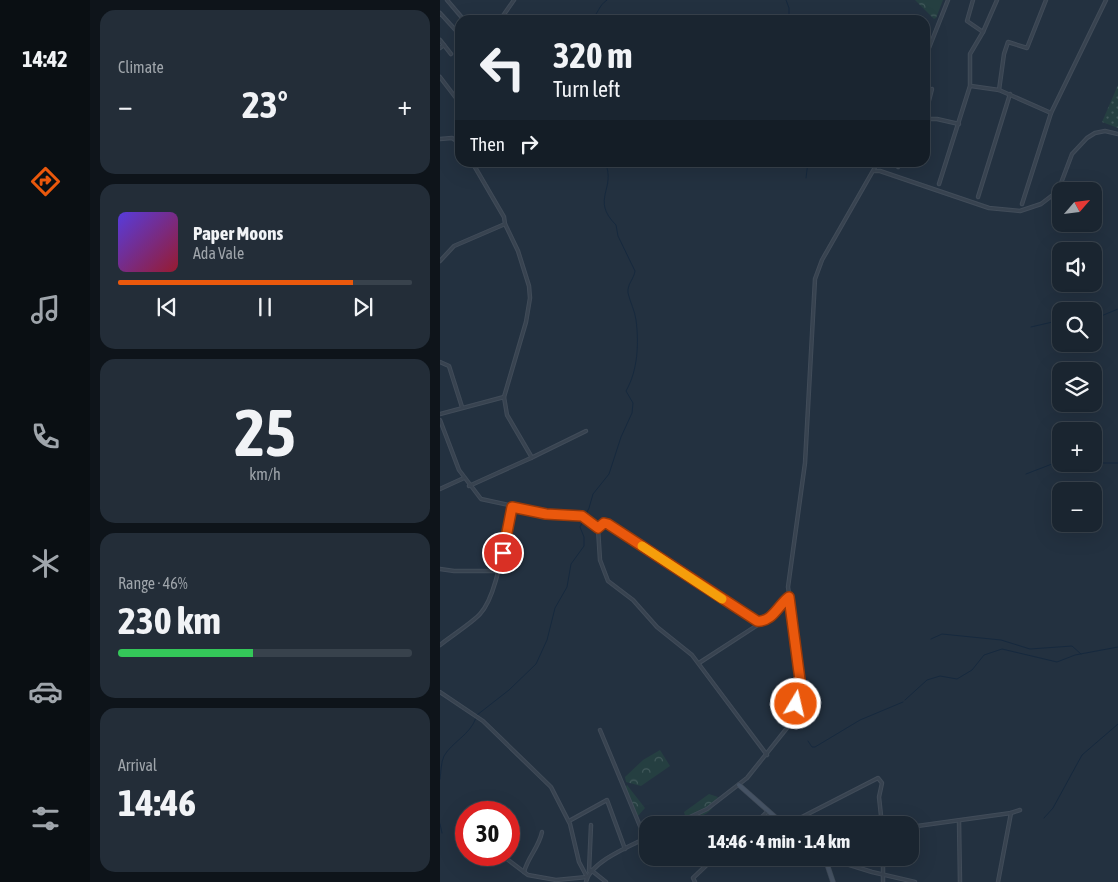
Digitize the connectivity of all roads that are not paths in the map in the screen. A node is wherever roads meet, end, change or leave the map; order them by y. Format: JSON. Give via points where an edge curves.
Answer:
{"nodes":[{"id":1,"x":447,"y":0,"type":"edge"},
{"id":2,"x":514,"y":0,"type":"edge"},
{"id":3,"x":948,"y":0,"type":"edge"},
{"id":4,"x":973,"y":0,"type":"edge"},
{"id":5,"x":997,"y":0,"type":"edge"},
{"id":6,"x":1046,"y":0,"type":"edge"},
{"id":7,"x":1106,"y":0,"type":"edge"},
{"id":8,"x":440,"y":13,"type":"edge"},
{"id":9,"x":460,"y":15,"type":"edge"},
{"id":10,"x":504,"y":15,"type":"edge"},
{"id":11,"x":455,"y":30,"type":"edge"},
{"id":12,"x":983,"y":32,"type":"junction"},
{"id":13,"x":440,"y":40,"type":"edge"},
{"id":14,"x":444,"y":45,"type":"junction"},
{"id":15,"x":930,"y":45,"type":"edge"},
{"id":16,"x":440,"y":48,"type":"edge"},
{"id":17,"x":451,"y":54,"type":"dead end"},
{"id":18,"x":440,"y":77,"type":"edge"},
{"id":19,"x":970,"y":86,"type":"junction"},
{"id":20,"x":932,"y":89,"type":"dead end"},
{"id":21,"x":999,"y":90,"type":"junction"},
{"id":22,"x":1010,"y":94,"type":"junction"},
{"id":23,"x":455,"y":97,"type":"edge"},
{"id":24,"x":930,"y":97,"type":"edge"},
{"id":25,"x":1051,"y":113,"type":"junction"},
{"id":26,"x":930,"y":118,"type":"edge"},
{"id":27,"x":959,"y":124,"type":"junction"},
{"id":28,"x":1118,"y":134,"type":"edge"},
{"id":29,"x":440,"y":139,"type":"edge"},
{"id":30,"x":455,"y":140,"type":"edge"},
{"id":31,"x":475,"y":167,"type":"edge"},
{"id":32,"x":876,"y":167,"type":"edge"},
{"id":33,"x":874,"y":171,"type":"junction"},
{"id":34,"x":939,"y":184,"type":"dead end"},
{"id":35,"x":978,"y":197,"type":"dead end"},
{"id":36,"x":1022,"y":204,"type":"dead end"},
{"id":37,"x":505,"y":224,"type":"junction"},
{"id":38,"x":440,"y":261,"type":"edge"},
{"id":39,"x":440,"y":362,"type":"edge"},
{"id":40,"x":504,"y":397,"type":"junction"},
{"id":41,"x":462,"y":407,"type":"junction"},
{"id":42,"x":440,"y":414,"type":"edge"},
{"id":43,"x":440,"y":420,"type":"edge"},
{"id":44,"x":586,"y":431,"type":"dead end"},
{"id":45,"x":530,"y":452,"type":"junction"},
{"id":46,"x":536,"y":456,"type":"junction"},
{"id":47,"x":531,"y":458,"type":"junction"},
{"id":48,"x":464,"y":478,"type":"junction"},
{"id":49,"x":469,"y":486,"type":"junction"},
{"id":50,"x":440,"y":489,"type":"edge"},
{"id":51,"x":512,"y":507,"type":"junction"},
{"id":52,"x":598,"y":528,"type":"junction"},
{"id":53,"x":440,"y":569,"type":"edge"},
{"id":54,"x":498,"y":571,"type":"junction"},
{"id":55,"x":789,"y":597,"type":"junction"},
{"id":56,"x":761,"y":622,"type":"junction"},
{"id":57,"x":440,"y":645,"type":"edge"},
{"id":58,"x":699,"y":662,"type":"junction"},
{"id":59,"x":440,"y":692,"type":"edge"},
{"id":60,"x":600,"y":730,"type":"dead end"},
{"id":61,"x":767,"y":756,"type":"junction"},
{"id":62,"x":738,"y":785,"type":"junction"},
{"id":63,"x":769,"y":810,"type":"junction"},
{"id":64,"x":1020,"y":810,"type":"dead end"},
{"id":65,"x":1011,"y":813,"type":"junction"},
{"id":66,"x":692,"y":816,"type":"edge"},
{"id":67,"x":763,"y":816,"type":"edge"},
{"id":68,"x":775,"y":816,"type":"edge"},
{"id":69,"x":804,"y":816,"type":"edge"},
{"id":70,"x":881,"y":816,"type":"edge"},
{"id":71,"x":569,"y":821,"type":"junction"},
{"id":72,"x":959,"y":821,"type":"junction"},
{"id":73,"x":639,"y":822,"type":"edge"},
{"id":74,"x":591,"y":825,"type":"dead end"},
{"id":75,"x":919,"y":826,"type":"edge"},
{"id":76,"x":542,"y":832,"type":"dead end"},
{"id":77,"x":639,"y":841,"type":"edge"},
{"id":78,"x":625,"y":848,"type":"junction"},
{"id":79,"x":516,"y":866,"type":"edge"},
{"id":80,"x":706,"y":866,"type":"edge"},
{"id":81,"x":828,"y":866,"type":"edge"},
{"id":82,"x":854,"y":866,"type":"edge"},
{"id":83,"x":883,"y":866,"type":"edge"},
{"id":84,"x":524,"y":872,"type":"junction"},
{"id":85,"x":590,"y":872,"type":"junction"},
{"id":86,"x":883,"y":874,"type":"junction"},
{"id":87,"x":587,"y":877,"type":"junction"},
{"id":88,"x":586,"y":882,"type":"edge"},
{"id":89,"x":606,"y":882,"type":"edge"},
{"id":90,"x":695,"y":882,"type":"edge"},
{"id":91,"x":833,"y":882,"type":"edge"},
{"id":92,"x":883,"y":882,"type":"edge"},
{"id":93,"x":915,"y":882,"type":"edge"},
{"id":94,"x":960,"y":882,"type":"edge"},
{"id":95,"x":998,"y":882,"type":"edge"}],
"edges":[{"from":1,"to":9,"type":"street"},
{"from":2,"to":10,"type":"street"},
{"from":3,"to":15,"type":"street"},
{"from":4,"to":12,"type":"street","via":[[967,20]]},
{"from":5,"to":12,"type":"street"},
{"from":6,"to":21,"type":"street","via":[[1026,49],[1008,42]]},
{"from":7,"to":25,"type":"street"},
{"from":8,"to":11,"type":"street"},
{"from":12,"to":19,"type":"street","via":[[970,54]]},
{"from":13,"to":14,"type":"street"},
{"from":14,"to":16,"type":"street"},
{"from":14,"to":17,"type":"street"},
{"from":18,"to":23,"type":"street"},
{"from":19,"to":21,"type":"street"},
{"from":19,"to":27,"type":"street"},
{"from":20,"to":24,"type":"street"},
{"from":21,"to":22,"type":"street"},
{"from":22,"to":25,"type":"street"},
{"from":22,"to":35,"type":"street"},
{"from":25,"to":36,"type":"street"},
{"from":26,"to":27,"type":"street"},
{"from":27,"to":34,"type":"street"},
{"from":28,"to":33,"type":"street","via":[[1105,131],[1087,138],[1072,154],[1058,191],[1045,202],[1020,211],[989,208]]},
{"from":29,"to":30,"type":"street"},
{"from":31,"to":37,"type":"street"},
{"from":32,"to":33,"type":"street"},
{"from":33,"to":55,"type":"street","via":[[822,260],[815,279],[805,463]]},
{"from":37,"to":38,"type":"street","via":[[454,246]]},
{"from":37,"to":40,"type":"street","via":[[518,251],[530,298]]},
{"from":39,"to":41,"type":"street","via":[[451,369]]},
{"from":40,"to":41,"type":"street"},
{"from":40,"to":45,"type":"street","via":[[507,415]]},
{"from":41,"to":42,"type":"street"},
{"from":43,"to":48,"type":"street"},
{"from":44,"to":46,"type":"street"},
{"from":45,"to":46,"type":"street"},
{"from":45,"to":47,"type":"street"},
{"from":46,"to":47,"type":"street"},
{"from":47,"to":49,"type":"street"},
{"from":48,"to":49,"type":"street"},
{"from":48,"to":50,"type":"street"},
{"from":49,"to":51,"type":"street","via":[[482,500]]},
{"from":51,"to":52,"type":"street","via":[[584,517]]},
{"from":51,"to":54,"type":"street"},
{"from":52,"to":56,"type":"street","via":[[608,524]]},
{"from":52,"to":58,"type":"street","via":[[600,560],[608,581],[634,600],[648,618]]},
{"from":53,"to":54,"type":"street"},
{"from":54,"to":57,"type":"street","via":[[482,612]]},
{"from":55,"to":56,"type":"street","via":[[776,612]]},
{"from":55,"to":61,"type":"street","via":[[800,693],[789,725]]},
{"from":56,"to":58,"type":"street"},
{"from":58,"to":61,"type":"street"},
{"from":59,"to":71,"type":"street","via":[[482,721],[544,780]]},
{"from":60,"to":73,"type":"street"},
{"from":61,"to":62,"type":"street"},
{"from":62,"to":63,"type":"street"},
{"from":62,"to":66,"type":"street","via":[[707,809]]},
{"from":63,"to":67,"type":"street"},
{"from":63,"to":68,"type":"street"},
{"from":64,"to":65,"type":"street"},
{"from":65,"to":72,"type":"street"},
{"from":65,"to":95,"type":"street"},
{"from":69,"to":70,"type":"street","via":[[878,778],[882,783]]},
{"from":71,"to":78,"type":"street","via":[[608,800]]},
{"from":71,"to":87,"type":"street","via":[[579,862]]},
{"from":72,"to":75,"type":"street"},
{"from":72,"to":94,"type":"street"},
{"from":74,"to":85,"type":"street"},
{"from":76,"to":84,"type":"street"},
{"from":77,"to":78,"type":"street"},
{"from":78,"to":85,"type":"street"},
{"from":79,"to":84,"type":"street"},
{"from":80,"to":90,"type":"street","via":[[693,878]]},
{"from":81,"to":91,"type":"street"},
{"from":82,"to":86,"type":"street"},
{"from":83,"to":86,"type":"street"},
{"from":84,"to":87,"type":"street","via":[[556,880]]},
{"from":85,"to":87,"type":"street"},
{"from":85,"to":89,"type":"street"},
{"from":86,"to":92,"type":"street"},
{"from":86,"to":93,"type":"street"},
{"from":87,"to":88,"type":"street"}]}
